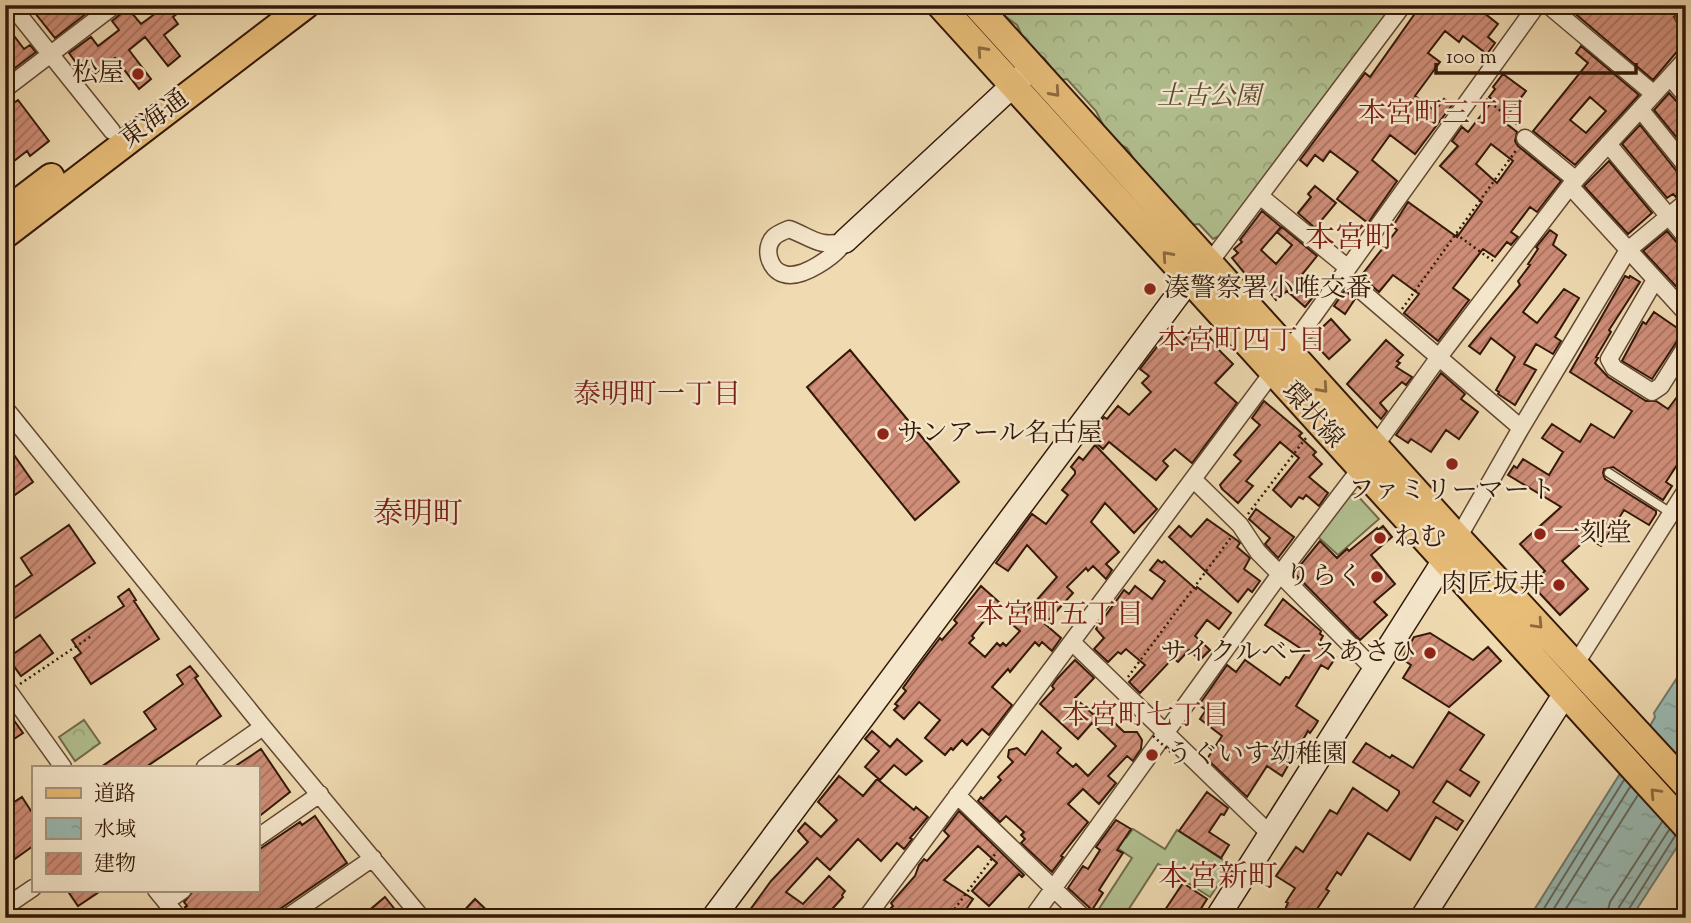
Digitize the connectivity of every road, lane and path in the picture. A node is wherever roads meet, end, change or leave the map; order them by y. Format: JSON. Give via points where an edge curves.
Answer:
{"nodes":[{"id":1,"x":11,"y":5,"type":"edge"},
{"id":2,"x":115,"y":5,"type":"edge"},
{"id":3,"x":276,"y":5,"type":"edge"},
{"id":4,"x":306,"y":5,"type":"edge"},
{"id":5,"x":940,"y":5,"type":"edge"},
{"id":6,"x":976,"y":5,"type":"edge"},
{"id":7,"x":1403,"y":5,"type":"edge"},
{"id":8,"x":1537,"y":5,"type":"edge"},
{"id":9,"x":1548,"y":5,"type":"edge"},
{"id":10,"x":51,"y":54,"type":"junction"},
{"id":11,"x":1686,"y":59,"type":"edge"},
{"id":12,"x":1032,"y":67,"type":"junction"},
{"id":13,"x":1670,"y":77,"type":"junction"},
{"id":14,"x":1012,"y":85,"type":"junction"},
{"id":15,"x":5,"y":89,"type":"edge"},
{"id":16,"x":1475,"y":91,"type":"junction"},
{"id":17,"x":1654,"y":94,"type":"junction"},
{"id":18,"x":1686,"y":96,"type":"edge"},
{"id":19,"x":1640,"y":109,"type":"junction"},
{"id":20,"x":112,"y":131,"type":"junction"},
{"id":21,"x":1525,"y":138,"type":"junction"},
{"id":22,"x":1608,"y":144,"type":"junction"},
{"id":23,"x":1686,"y":166,"type":"edge"},
{"id":24,"x":1573,"y":183,"type":"junction"},
{"id":25,"x":1260,"y":196,"type":"junction"},
{"id":26,"x":1686,"y":202,"type":"edge"},
{"id":27,"x":5,"y":212,"type":"edge"},
{"id":28,"x":1669,"y":216,"type":"junction"},
{"id":29,"x":1457,"y":234,"type":"junction"},
{"id":30,"x":5,"y":235,"type":"edge"},
{"id":31,"x":1686,"y":237,"type":"edge"},
{"id":32,"x":845,"y":241,"type":"dead end"},
{"id":33,"x":1628,"y":250,"type":"junction"},
{"id":34,"x":1210,"y":262,"type":"junction"},
{"id":35,"x":1506,"y":270,"type":"junction"},
{"id":36,"x":1345,"y":271,"type":"junction"},
{"id":37,"x":1189,"y":280,"type":"junction"},
{"id":38,"x":1655,"y":280,"type":"junction"},
{"id":39,"x":1686,"y":313,"type":"edge"},
{"id":40,"x":1395,"y":320,"type":"junction"},
{"id":41,"x":1686,"y":346,"type":"edge"},
{"id":42,"x":1289,"y":350,"type":"junction"},
{"id":43,"x":1439,"y":357,"type":"junction"},
{"id":44,"x":1272,"y":372,"type":"junction"},
{"id":45,"x":5,"y":408,"type":"edge"},
{"id":46,"x":1318,"y":422,"type":"junction"},
{"id":47,"x":1521,"y":428,"type":"junction"},
{"id":48,"x":1375,"y":446,"type":"junction"},
{"id":49,"x":1360,"y":469,"type":"junction"},
{"id":50,"x":1609,"y":473,"type":"dead end"},
{"id":51,"x":1193,"y":480,"type":"junction"},
{"id":52,"x":1686,"y":490,"type":"edge"},
{"id":53,"x":1671,"y":513,"type":"junction"},
{"id":54,"x":1240,"y":525,"type":"junction"},
{"id":55,"x":1458,"y":538,"type":"junction"},
{"id":56,"x":1443,"y":561,"type":"junction"},
{"id":57,"x":1280,"y":574,"type":"junction"},
{"id":58,"x":93,"y":635,"type":"dead end"},
{"id":59,"x":1072,"y":642,"type":"junction"},
{"id":60,"x":1575,"y":665,"type":"junction"},
{"id":61,"x":1375,"y":670,"type":"junction"},
{"id":62,"x":1119,"y":688,"type":"junction"},
{"id":63,"x":7,"y":689,"type":"edge"},
{"id":64,"x":1565,"y":694,"type":"junction"},
{"id":65,"x":263,"y":727,"type":"junction"},
{"id":66,"x":1159,"y":734,"type":"junction"},
{"id":67,"x":1173,"y":754,"type":"dead end"},
{"id":68,"x":62,"y":766,"type":"edge"},
{"id":69,"x":206,"y":766,"type":"edge"},
{"id":70,"x":1686,"y":785,"type":"edge"},
{"id":71,"x":320,"y":794,"type":"junction"},
{"id":72,"x":957,"y":795,"type":"junction"},
{"id":73,"x":1686,"y":826,"type":"edge"},
{"id":74,"x":1270,"y":834,"type":"junction"},
{"id":75,"x":259,"y":837,"type":"edge"},
{"id":76,"x":1004,"y":841,"type":"junction"},
{"id":77,"x":373,"y":858,"type":"junction"},
{"id":78,"x":32,"y":889,"type":"edge"},
{"id":79,"x":1053,"y":889,"type":"junction"},
{"id":80,"x":161,"y":896,"type":"edge"},
{"id":81,"x":5,"y":907,"type":"edge"},
{"id":82,"x":179,"y":918,"type":"edge"},
{"id":83,"x":286,"y":918,"type":"edge"},
{"id":84,"x":422,"y":918,"type":"edge"},
{"id":85,"x":713,"y":918,"type":"edge"},
{"id":86,"x":866,"y":918,"type":"edge"},
{"id":87,"x":948,"y":918,"type":"edge"},
{"id":88,"x":1032,"y":918,"type":"edge"},
{"id":89,"x":1084,"y":918,"type":"edge"},
{"id":90,"x":1217,"y":918,"type":"edge"},
{"id":91,"x":1422,"y":918,"type":"edge"}],
"edges":[{"from":1,"to":10,"type":"street"},
{"from":2,"to":10,"type":"street"},
{"from":3,"to":20,"type":"main road","name":"東海通"},
{"from":4,"to":30,"type":"main road","name":"東海通"},
{"from":14,"to":5,"type":"main road","name":"環状線","one_way":true},
{"from":6,"to":12,"type":"main road","name":"環状線"},
{"from":7,"to":25,"type":"street"},
{"from":8,"to":16,"type":"street"},
{"from":9,"to":17,"type":"street"},
{"from":10,"to":15,"type":"street"},
{"from":10,"to":20,"type":"street"},
{"from":11,"to":13,"type":"street"},
{"from":12,"to":14,"type":"street"},
{"from":12,"to":34,"type":"main road","name":"環状線","one_way":true},
{"from":13,"to":17,"type":"street"},
{"from":13,"to":18,"type":"street"},
{"from":14,"to":32,"type":"street"},
{"from":37,"to":14,"type":"main road","name":"環状線","one_way":true},
{"from":16,"to":21,"type":"path","via":[[1528,134]]},
{"from":16,"to":36,"type":"street"},
{"from":17,"to":19,"type":"street"},
{"from":19,"to":22,"type":"street"},
{"from":19,"to":23,"type":"street"},
{"from":20,"to":27,"type":"main road","name":"東海通"},
{"from":21,"to":24,"type":"street"},
{"from":21,"to":29,"type":"path"},
{"from":22,"to":24,"type":"street"},
{"from":22,"to":28,"type":"street"},
{"from":24,"to":33,"type":"street"},
{"from":24,"to":35,"type":"street"},
{"from":25,"to":34,"type":"street"},
{"from":25,"to":36,"type":"street"},
{"from":26,"to":28,"type":"street"},
{"from":28,"to":31,"type":"street"},
{"from":28,"to":33,"type":"street"},
{"from":29,"to":35,"type":"path"},
{"from":29,"to":40,"type":"path"},
{"from":33,"to":38,"type":"street"},
{"from":33,"to":47,"type":"street"},
{"from":34,"to":42,"type":"main road","name":"環状線"},
{"from":35,"to":43,"type":"street"},
{"from":36,"to":40,"type":"street"},
{"from":36,"to":42,"type":"street"},
{"from":37,"to":44,"type":"main road","name":"環状線"},
{"from":37,"to":85,"type":"street"},
{"from":38,"to":39,"type":"street"},
{"from":38,"to":41,"type":"street","via":[[1609,359],[1614,368],[1652,393]]},
{"from":40,"to":43,"type":"street"},
{"from":42,"to":44,"type":"street"},
{"from":42,"to":48,"type":"main road","name":"環状線","one_way":true},
{"from":43,"to":47,"type":"street"},
{"from":43,"to":48,"type":"street"},
{"from":44,"to":46,"type":"main road","name":"環状線"},
{"from":44,"to":51,"type":"street"},
{"from":45,"to":65,"type":"street"},
{"from":46,"to":49,"type":"main road","name":"環状線"},
{"from":46,"to":54,"type":"path"},
{"from":47,"to":55,"type":"street"},
{"from":48,"to":55,"type":"main road","name":"環状線"},
{"from":49,"to":56,"type":"main road","name":"環状線"},
{"from":49,"to":57,"type":"street"},
{"from":50,"to":53,"type":"lane"},
{"from":51,"to":54,"type":"street"},
{"from":51,"to":59,"type":"street"},
{"from":52,"to":53,"type":"street"},
{"from":53,"to":60,"type":"street"},
{"from":54,"to":57,"type":"street"},
{"from":54,"to":62,"type":"path"},
{"from":55,"to":56,"type":"street"},
{"from":55,"to":60,"type":"main road","name":"環状線","one_way":true},
{"from":56,"to":61,"type":"street"},
{"from":56,"to":64,"type":"main road","name":"環状線"},
{"from":57,"to":61,"type":"street"},
{"from":57,"to":66,"type":"street"},
{"from":58,"to":63,"type":"path"},
{"from":59,"to":62,"type":"street"},
{"from":59,"to":72,"type":"street"},
{"from":60,"to":70,"type":"main road","name":"環状線"},
{"from":61,"to":74,"type":"street"},
{"from":62,"to":66,"type":"street"},
{"from":63,"to":68,"type":"street"},
{"from":73,"to":64,"type":"main road","name":"環状線","one_way":true},
{"from":64,"to":91,"type":"street"},
{"from":65,"to":69,"type":"street"},
{"from":65,"to":71,"type":"street"},
{"from":66,"to":67,"type":"path","bridge":true},
{"from":66,"to":74,"type":"street"},
{"from":66,"to":79,"type":"street"},
{"from":71,"to":75,"type":"street"},
{"from":71,"to":77,"type":"street"},
{"from":72,"to":76,"type":"street"},
{"from":72,"to":86,"type":"street"},
{"from":74,"to":90,"type":"street"},
{"from":76,"to":79,"type":"street"},
{"from":76,"to":87,"type":"path"},
{"from":77,"to":83,"type":"street"},
{"from":77,"to":84,"type":"street"},
{"from":78,"to":81,"type":"street"},
{"from":79,"to":88,"type":"street"},
{"from":79,"to":89,"type":"street"},
{"from":80,"to":82,"type":"street"}]}
